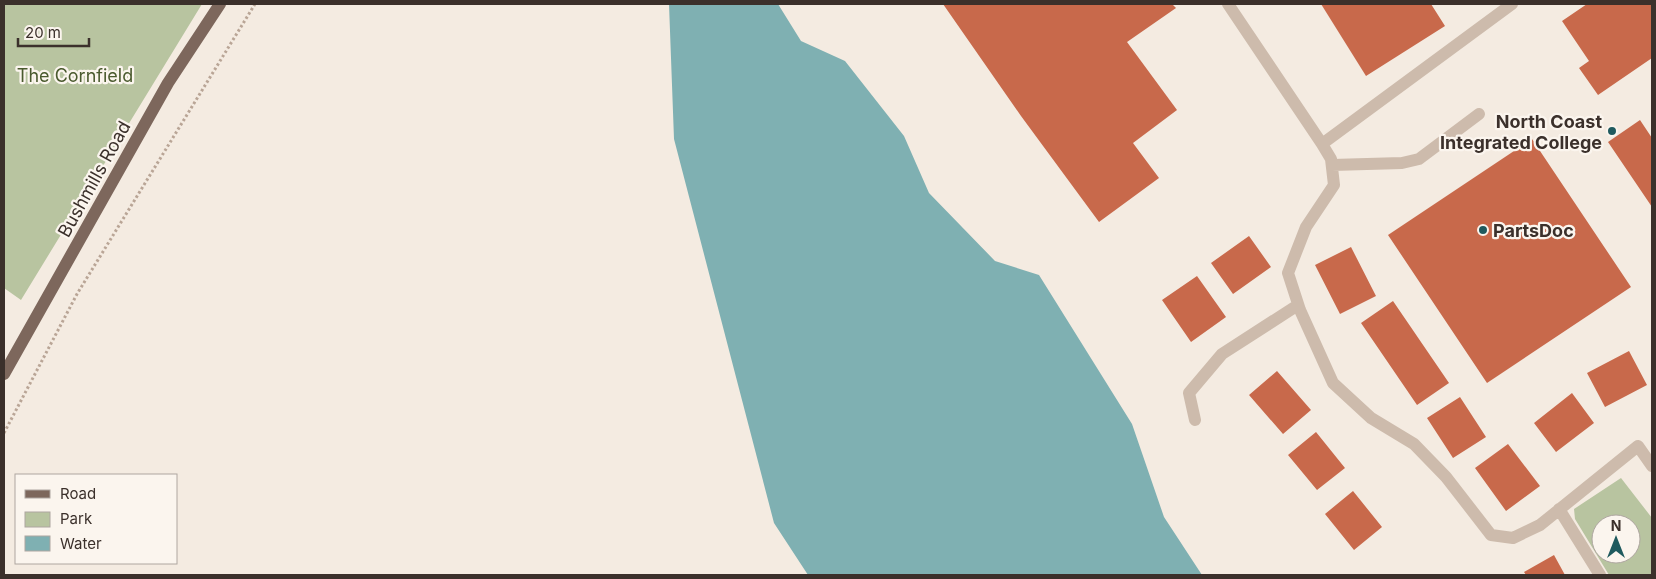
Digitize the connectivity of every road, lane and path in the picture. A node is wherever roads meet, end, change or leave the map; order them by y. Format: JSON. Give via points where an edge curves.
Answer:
{"nodes":[{"id":1,"x":220,"y":4,"type":"edge"},
{"id":2,"x":255,"y":4,"type":"edge"},
{"id":3,"x":1228,"y":4,"type":"edge"},
{"id":4,"x":1511,"y":5,"type":"edge"},
{"id":5,"x":1479,"y":114,"type":"dead end"},
{"id":6,"x":1322,"y":144,"type":"junction"},
{"id":7,"x":1332,"y":165,"type":"junction"},
{"id":8,"x":1298,"y":304,"type":"junction"},
{"id":9,"x":4,"y":374,"type":"edge"},
{"id":10,"x":1195,"y":420,"type":"dead end"},
{"id":11,"x":4,"y":433,"type":"edge"},
{"id":12,"x":1652,"y":466,"type":"edge"},
{"id":13,"x":1559,"y":509,"type":"junction"},
{"id":14,"x":1600,"y":575,"type":"edge"}],
"edges":[{"from":1,"to":9,"type":"main road","name":"Bushmills Road","via":[[168,83]]},
{"from":2,"to":11,"type":"path","via":[[77,294]]},
{"from":3,"to":6,"type":"street"},
{"from":4,"to":6,"type":"street"},
{"from":5,"to":7,"type":"street","via":[[1419,159],[1394,164]]},
{"from":6,"to":7,"type":"street"},
{"from":7,"to":8,"type":"street","via":[[1334,185],[1306,227],[1288,273]]},
{"from":8,"to":10,"type":"street","via":[[1222,354],[1189,393]]},
{"from":8,"to":13,"type":"street","via":[[1333,384],[1371,418],[1414,444],[1446,477],[1491,534],[1513,538],[1540,525]]},
{"from":12,"to":13,"type":"street","via":[[1638,446]]},
{"from":13,"to":14,"type":"street"}]}
